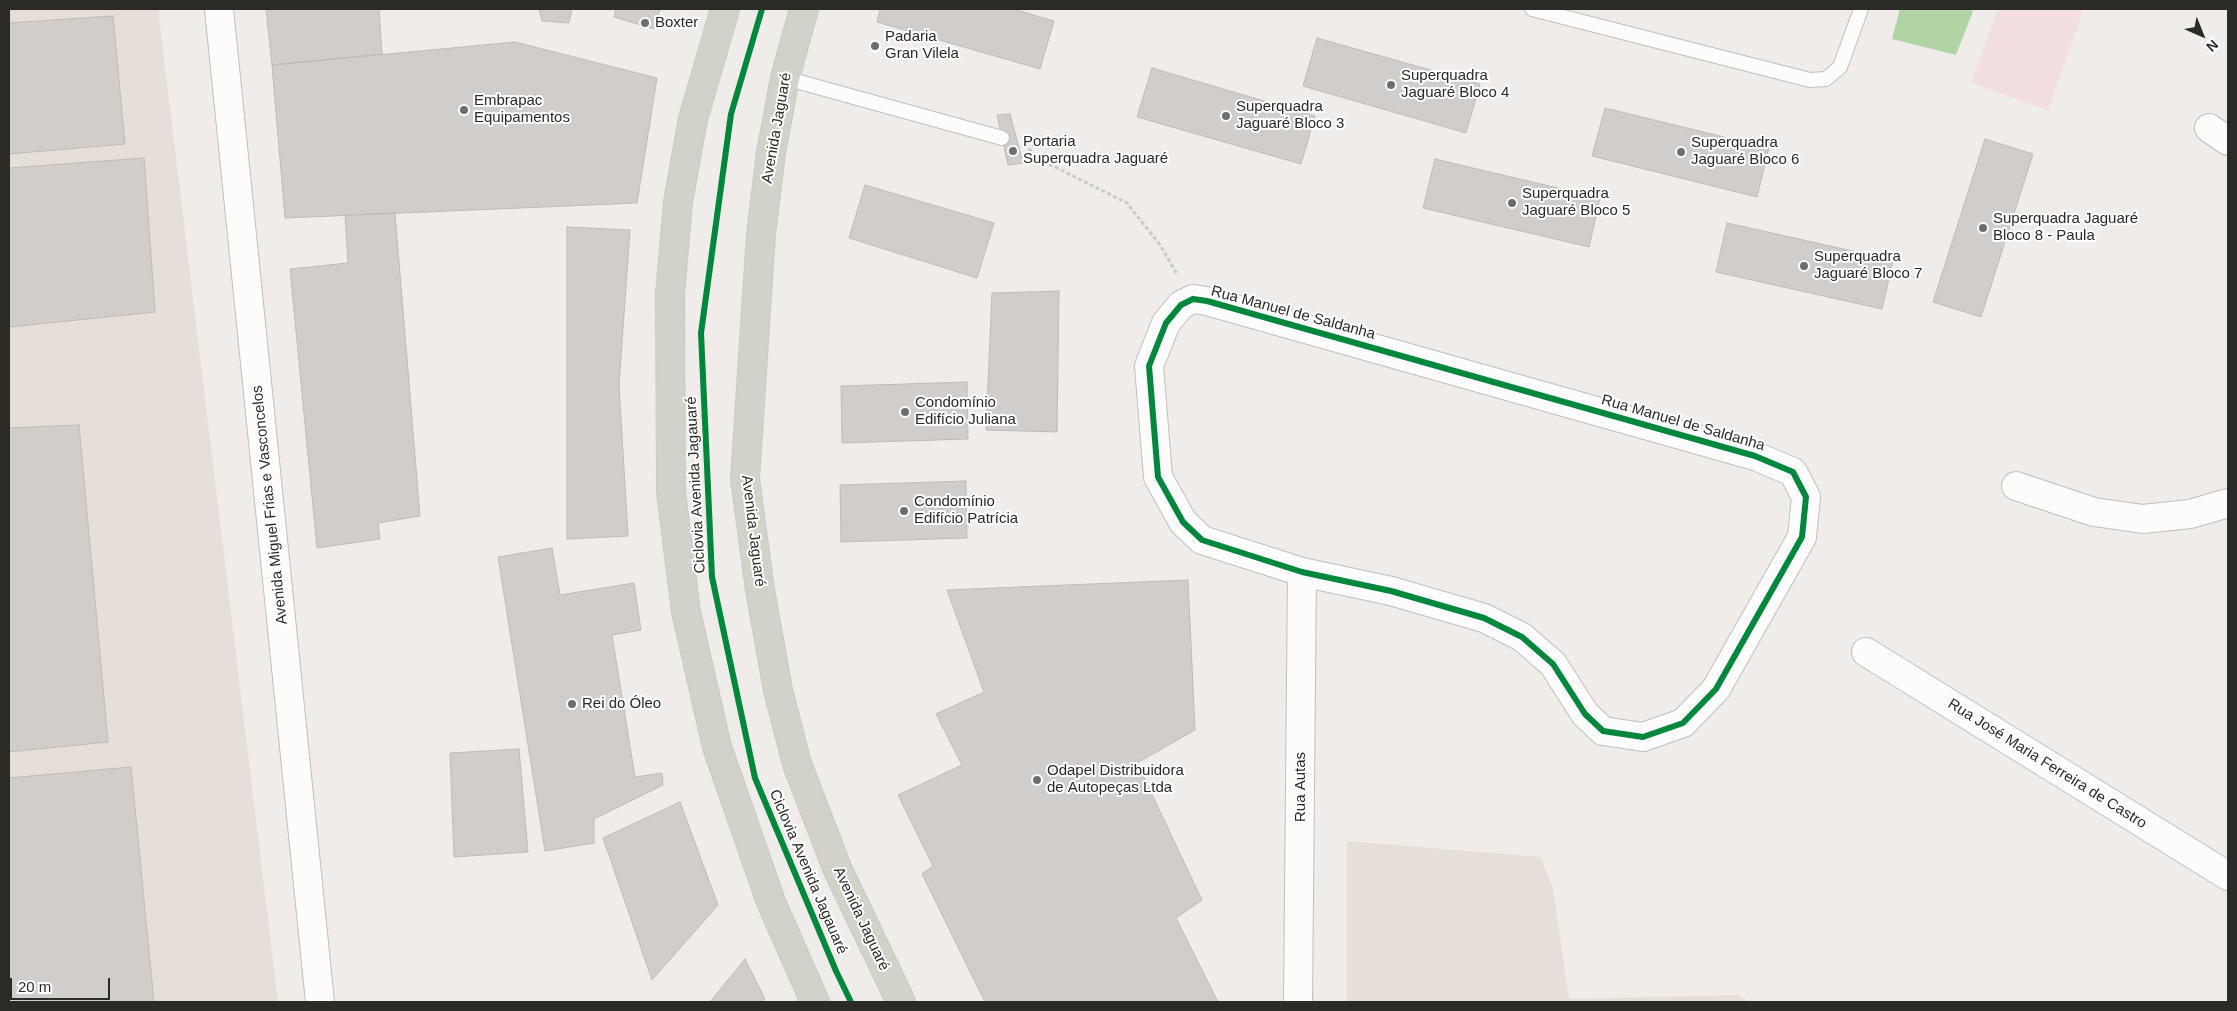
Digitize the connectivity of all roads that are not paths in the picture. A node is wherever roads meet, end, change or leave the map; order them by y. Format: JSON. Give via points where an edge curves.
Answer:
{"nodes":[{"id":1,"x":219,"y":9,"type":"edge"},
{"id":2,"x":725,"y":9,"type":"edge"},
{"id":3,"x":804,"y":9,"type":"edge"},
{"id":4,"x":1532,"y":9,"type":"edge"},
{"id":5,"x":1861,"y":9,"type":"edge"},
{"id":6,"x":785,"y":78,"type":"junction"},
{"id":7,"x":1002,"y":138,"type":"dead end"},
{"id":8,"x":2016,"y":486,"type":"dead end"},
{"id":9,"x":2228,"y":503,"type":"edge"},
{"id":10,"x":1302,"y":572,"type":"junction"},
{"id":11,"x":1866,"y":652,"type":"dead end"},
{"id":12,"x":2228,"y":876,"type":"edge"},
{"id":13,"x":320,"y":1002,"type":"edge"},
{"id":14,"x":814,"y":1002,"type":"edge"},
{"id":15,"x":901,"y":1002,"type":"edge"},
{"id":16,"x":1298,"y":1002,"type":"edge"}],
"edges":[{"from":1,"to":13,"type":"street","name":"Avenida Miguel Frias e Vasconcelos"},
{"from":2,"to":14,"type":"highway","via":[[694,119],[678,202],[670,294],[671,492],[686,612],[717,747],[772,902]]},
{"from":3,"to":6,"type":"highway","name":"Avenida Jaguaré"},
{"from":4,"to":5,"type":"lane","via":[[1810,80],[1826,79],[1840,67]]},
{"from":6,"to":7,"type":"lane"},
{"from":6,"to":15,"type":"highway","name":"Avenida Jaguaré","via":[[761,234],[745,479],[778,690],[797,764],[837,868]]},
{"from":8,"to":9,"type":"street","via":[[2094,512],[2143,519],[2190,514]]},
{"from":10,"to":10,"type":"street","name":"Rua Manuel de Saldanha","via":[[1202,540],[1183,522],[1158,478],[1149,366],[1166,323],[1181,305],[1193,300],[1207,301],[1755,456],[1793,472],[1806,498],[1802,537],[1716,688],[1683,724],[1643,737],[1603,731],[1585,714],[1553,664],[1522,636],[1484,618],[1391,591]]},
{"from":10,"to":16,"type":"street","name":"Rua Autas"},
{"from":11,"to":12,"type":"street","name":"Rua José Maria Ferreira de Castro"}]}
